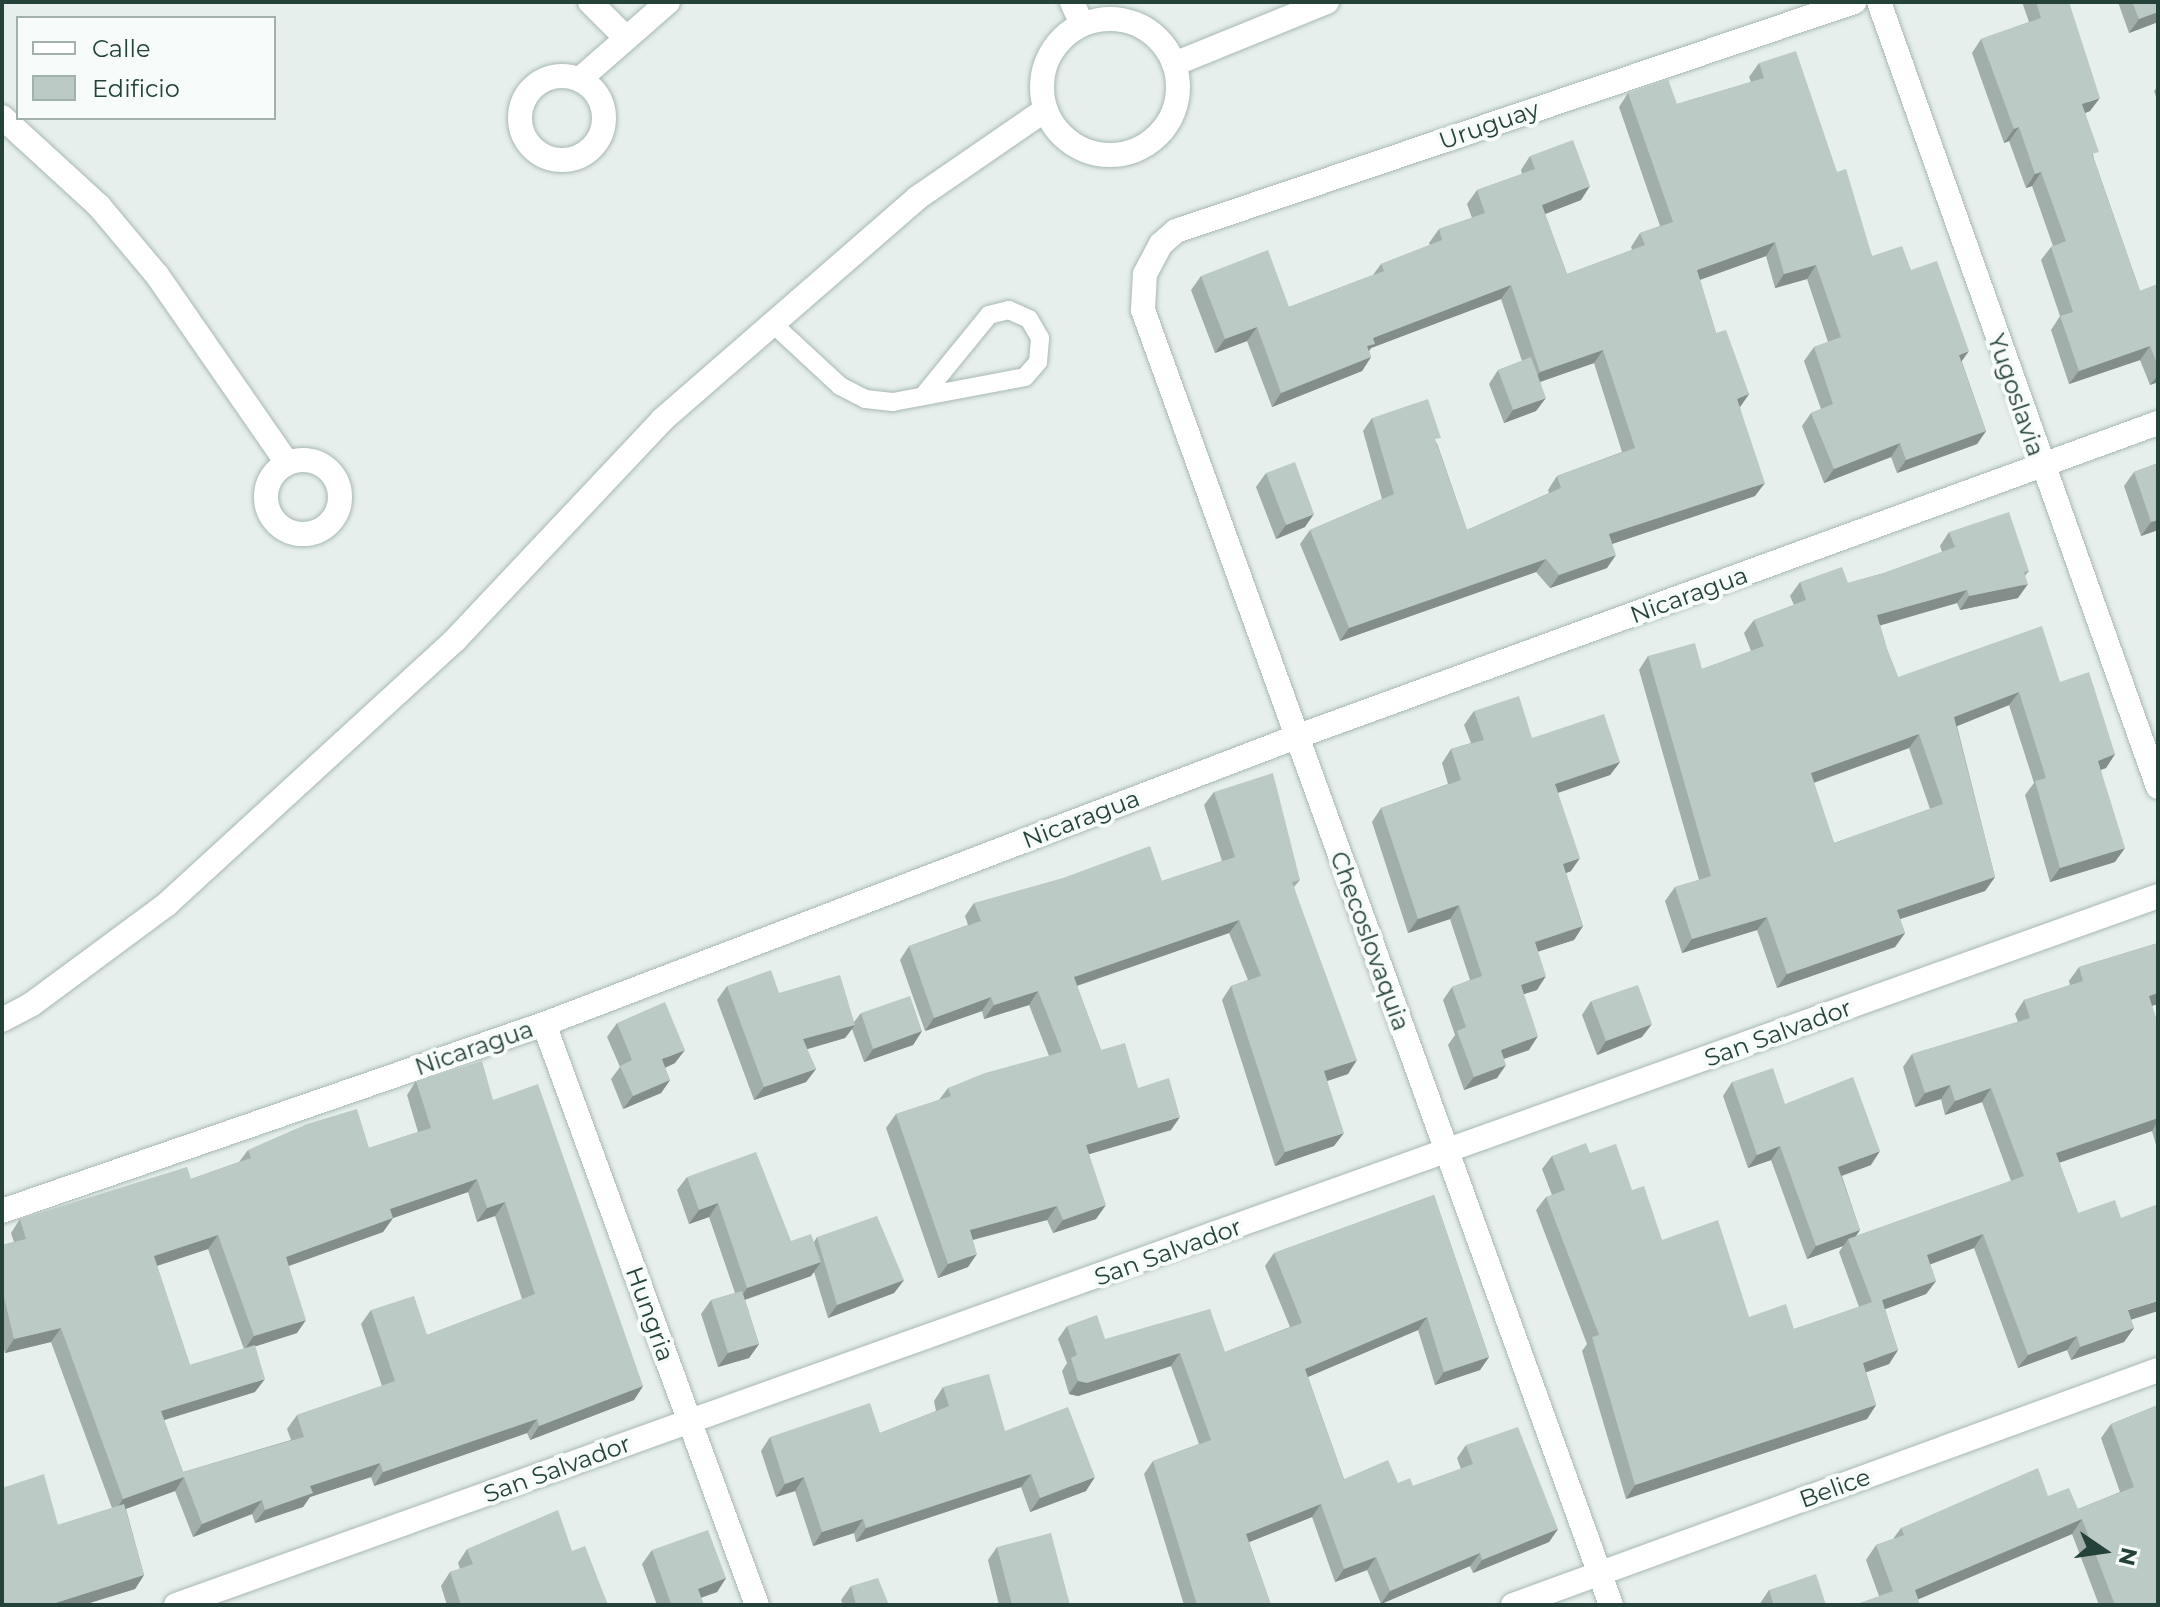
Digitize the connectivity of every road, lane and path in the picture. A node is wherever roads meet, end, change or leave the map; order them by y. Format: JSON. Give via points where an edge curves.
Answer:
{"nodes":[{"id":1,"x":590,"y":2,"type":"edge"},
{"id":2,"x":668,"y":2,"type":"edge"},
{"id":3,"x":1327,"y":2,"type":"edge"},
{"id":4,"x":1854,"y":2,"type":"edge"},
{"id":5,"x":1879,"y":2,"type":"edge"},
{"id":6,"x":1077,"y":13,"type":"edge"},
{"id":7,"x":626,"y":38,"type":"junction"},
{"id":8,"x":1174,"y":64,"type":"junction"},
{"id":9,"x":580,"y":79,"type":"dead end"},
{"id":10,"x":1045,"y":110,"type":"junction"},
{"id":11,"x":2,"y":117,"type":"edge"},
{"id":12,"x":1145,"y":274,"type":"joint"},
{"id":13,"x":771,"y":322,"type":"junction"},
{"id":14,"x":923,"y":396,"type":"junction"},
{"id":15,"x":2158,"y":423,"type":"edge"},
{"id":16,"x":287,"y":463,"type":"dead end"},
{"id":17,"x":2041,"y":466,"type":"junction"},
{"id":18,"x":1296,"y":737,"type":"junction"},
{"id":19,"x":2158,"y":787,"type":"edge"},
{"id":20,"x":2158,"y":896,"type":"edge"},
{"id":21,"x":2,"y":1020,"type":"edge"},
{"id":22,"x":544,"y":1024,"type":"junction"},
{"id":23,"x":1446,"y":1153,"type":"junction"},
{"id":24,"x":2,"y":1211,"type":"edge"},
{"id":25,"x":2158,"y":1370,"type":"edge"},
{"id":26,"x":690,"y":1422,"type":"junction"},
{"id":27,"x":1599,"y":1574,"type":"junction"},
{"id":28,"x":176,"y":1605,"type":"edge"},
{"id":29,"x":757,"y":1605,"type":"edge"},
{"id":30,"x":1513,"y":1605,"type":"edge"},
{"id":31,"x":1611,"y":1605,"type":"edge"}],
"edges":[{"from":1,"to":7,"type":"street"},
{"from":2,"to":7,"type":"street"},
{"from":3,"to":8,"type":"street"},
{"from":4,"to":12,"type":"street","name":"Uruguay","via":[[1176,231],[1161,244]]},
{"from":5,"to":17,"type":"street","name":"Yugoslavia"},
{"from":6,"to":8,"type":"street","via":[[1137,25],[1163,45]]},
{"from":6,"to":10,"type":"street","via":[[1043,69]]},
{"from":7,"to":9,"type":"street"},
{"from":8,"to":10,"type":"street","via":[[1178,85],[1171,117],[1151,142],[1132,152],[1090,153],[1055,129]]},
{"from":10,"to":13,"type":"street","via":[[917,198]]},
{"from":11,"to":16,"type":"street","via":[[99,206],[157,275]]},
{"from":12,"to":18,"type":"street","name":"Checoslovaquia","via":[[1143,310]]},
{"from":13,"to":14,"type":"lane","via":[[840,386],[865,399],[893,402]]},
{"from":13,"to":21,"type":"street","via":[[662,420],[455,640],[342,749],[167,904],[32,1004]]},
{"from":14,"to":14,"type":"lane","via":[[1025,377],[1038,362],[1040,338],[1029,319],[1009,310],[989,315]]},
{"from":15,"to":17,"type":"street","name":"Nicaragua"},
{"from":17,"to":18,"type":"street","name":"Nicaragua"},
{"from":17,"to":19,"type":"street","name":"Yugoslavia"},
{"from":18,"to":22,"type":"street","name":"Nicaragua"},
{"from":18,"to":23,"type":"street","name":"Checoslovaquia"},
{"from":20,"to":23,"type":"street","name":"San Salvador"},
{"from":22,"to":24,"type":"street","name":"Nicaragua"},
{"from":22,"to":26,"type":"street","name":"Hungria"},
{"from":23,"to":26,"type":"street","name":"San Salvador"},
{"from":23,"to":27,"type":"street","name":"Checoslovaquia"},
{"from":25,"to":27,"type":"street","name":"Belice"},
{"from":26,"to":28,"type":"street","name":"San Salvador"},
{"from":26,"to":29,"type":"street","name":"Hungria"},
{"from":27,"to":30,"type":"street","name":"Belice"},
{"from":27,"to":31,"type":"street","name":"Checoslovaquia"}]}
